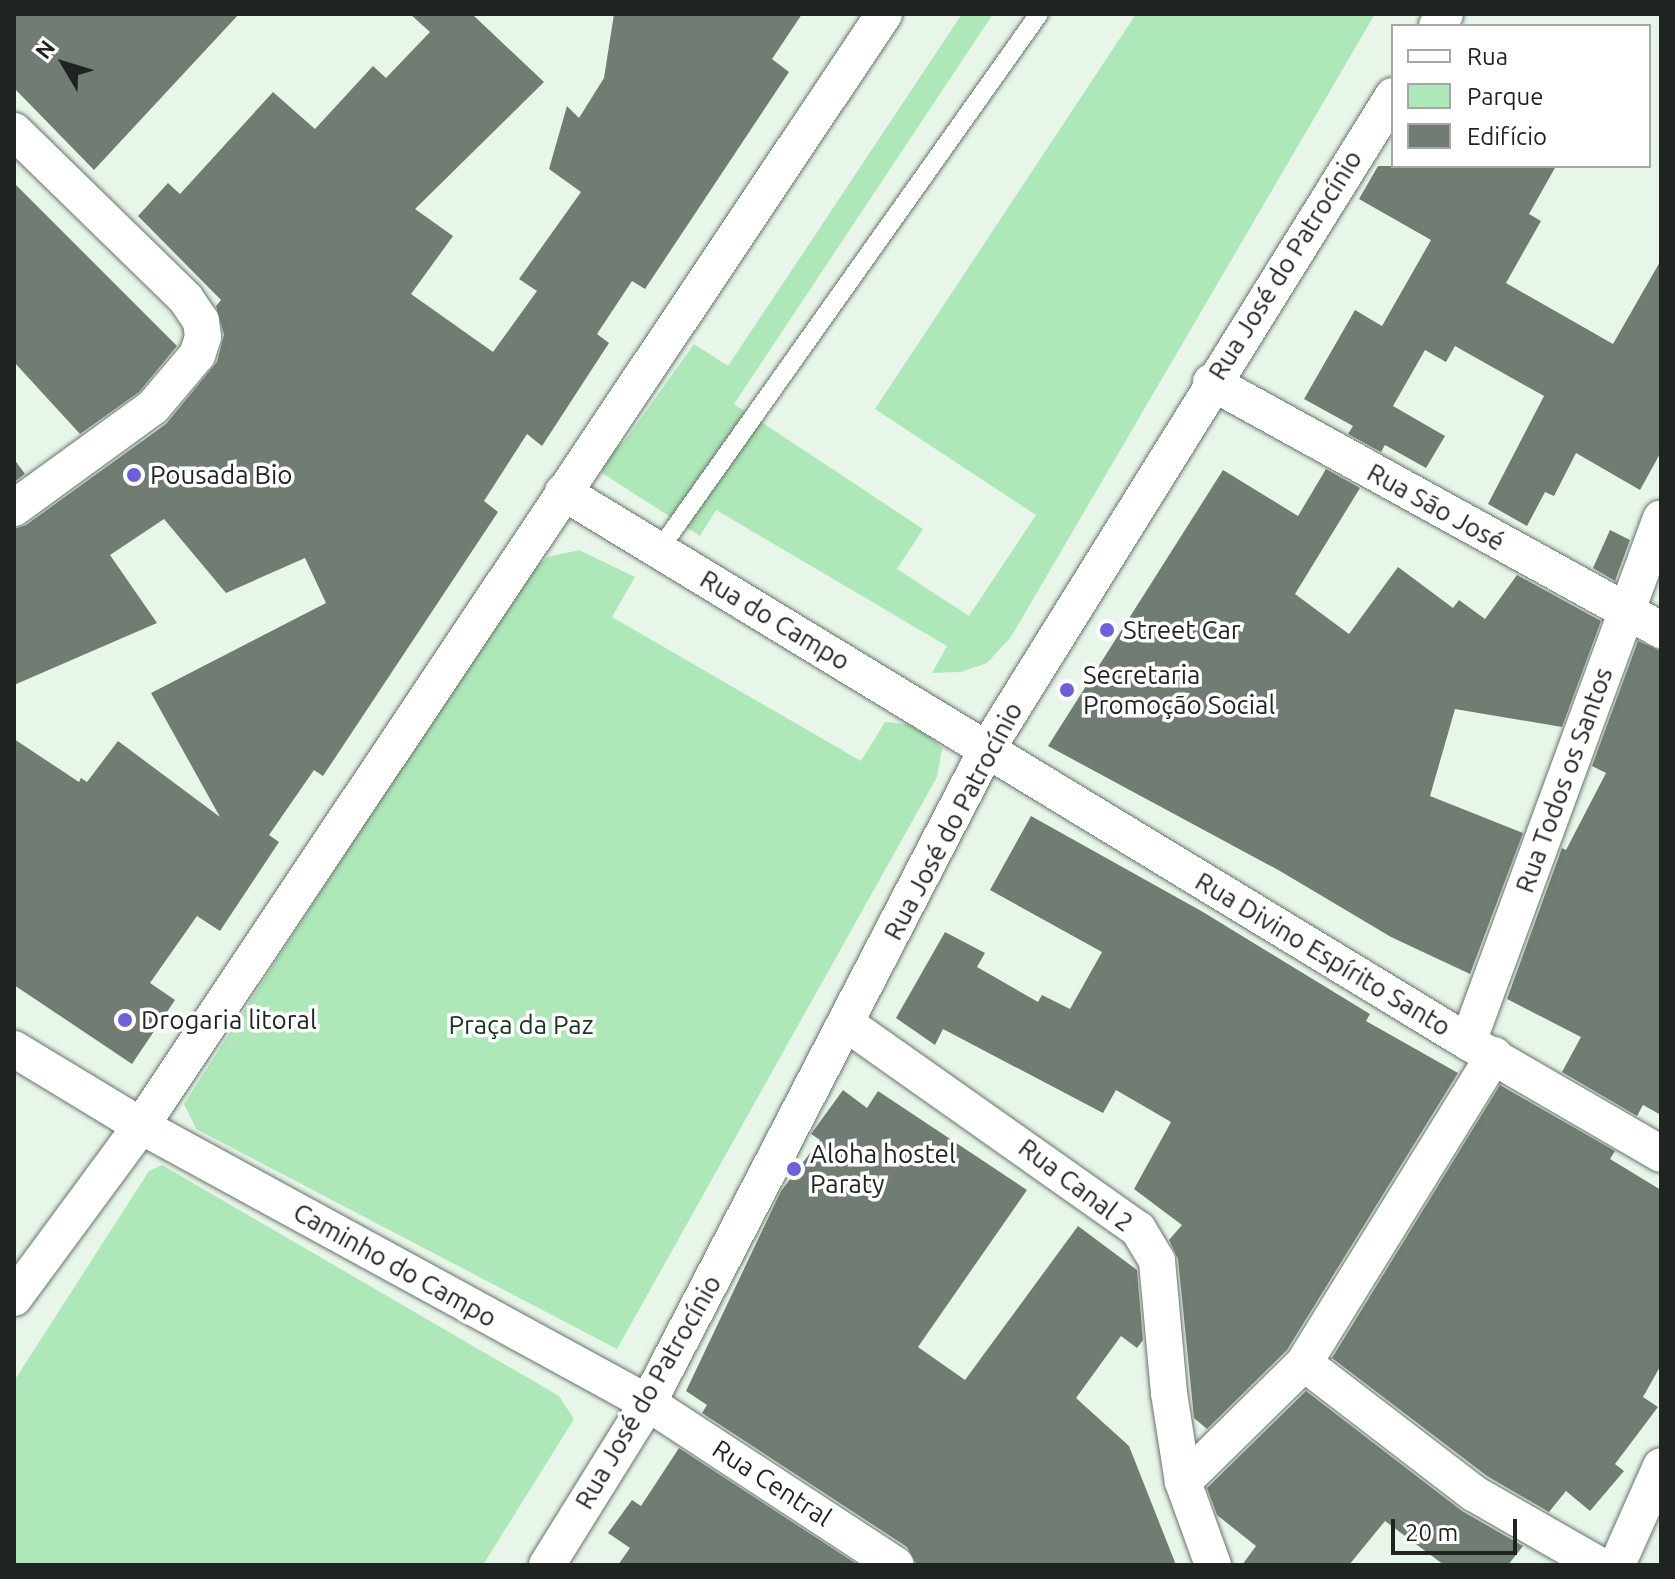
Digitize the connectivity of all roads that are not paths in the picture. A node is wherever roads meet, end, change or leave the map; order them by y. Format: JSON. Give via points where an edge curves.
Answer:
{"nodes":[{"id":1,"x":884,"y":14,"type":"edge"},
{"id":2,"x":1039,"y":14,"type":"edge"},
{"id":3,"x":1391,"y":99,"type":"edge"},
{"id":4,"x":14,"y":131,"type":"edge"},
{"id":5,"x":1211,"y":382,"type":"junction"},
{"id":6,"x":563,"y":492,"type":"junction"},
{"id":7,"x":14,"y":508,"type":"edge"},
{"id":8,"x":1661,"y":518,"type":"edge"},
{"id":9,"x":659,"y":550,"type":"junction"},
{"id":10,"x":1626,"y":612,"type":"junction"},
{"id":11,"x":1661,"y":630,"type":"edge"},
{"id":12,"x":987,"y":749,"type":"junction"},
{"id":13,"x":847,"y":1024,"type":"junction"},
{"id":14,"x":14,"y":1049,"type":"edge"},
{"id":15,"x":1481,"y":1049,"type":"junction"},
{"id":16,"x":141,"y":1126,"type":"junction"},
{"id":17,"x":1661,"y":1154,"type":"edge"},
{"id":18,"x":14,"y":1298,"type":"edge"},
{"id":19,"x":1304,"y":1363,"type":"junction"},
{"id":20,"x":648,"y":1403,"type":"junction"},
{"id":21,"x":1661,"y":1466,"type":"edge"},
{"id":22,"x":1183,"y":1482,"type":"junction"},
{"id":23,"x":547,"y":1565,"type":"edge"},
{"id":24,"x":896,"y":1565,"type":"edge"},
{"id":25,"x":1213,"y":1565,"type":"edge"},
{"id":26,"x":1599,"y":1565,"type":"edge"},
{"id":27,"x":1617,"y":1565,"type":"edge"}],
"edges":[{"from":1,"to":6,"type":"street"},
{"from":2,"to":9,"type":"lane"},
{"from":3,"to":5,"type":"street","name":"Rua José do Patrocínio"},
{"from":4,"to":7,"type":"street","via":[[186,299],[201,321],[203,337],[180,377],[153,407]]},
{"from":5,"to":10,"type":"street","name":"Rua São José"},
{"from":5,"to":12,"type":"street","name":"Rua José do Patrocínio"},
{"from":6,"to":9,"type":"street","name":"Rua do Campo"},
{"from":6,"to":16,"type":"street"},
{"from":8,"to":10,"type":"street","name":"Rua Todos os Santos"},
{"from":9,"to":12,"type":"street","name":"Rua do Campo"},
{"from":10,"to":11,"type":"street","name":"Rua São José"},
{"from":10,"to":15,"type":"street","name":"Rua Todos os Santos"},
{"from":12,"to":13,"type":"street","name":"Rua José do Patrocínio"},
{"from":12,"to":15,"type":"street","name":"Rua Divino Espírito Santo"},
{"from":13,"to":20,"type":"street","name":"Rua José do Patrocínio"},
{"from":13,"to":22,"type":"street","name":"Rua Canal 2","via":[[1138,1229],[1157,1261],[1163,1288],[1169,1393]]},
{"from":14,"to":16,"type":"street","name":"Caminho do Campo"},
{"from":15,"to":17,"type":"street","name":"Rua Divino Espírito Santo"},
{"from":15,"to":19,"type":"street","name":"Rua Todos os Santos"},
{"from":16,"to":18,"type":"street"},
{"from":16,"to":20,"type":"street","name":"Caminho do Campo"},
{"from":19,"to":22,"type":"street","name":"Rua Todos os Santos"},
{"from":19,"to":26,"type":"street","via":[[1475,1494]]},
{"from":20,"to":23,"type":"street","name":"Rua José do Patrocínio"},
{"from":20,"to":24,"type":"street","name":"Rua Central"},
{"from":21,"to":27,"type":"street"},
{"from":22,"to":25,"type":"street","name":"Rua Canal 2"}]}
